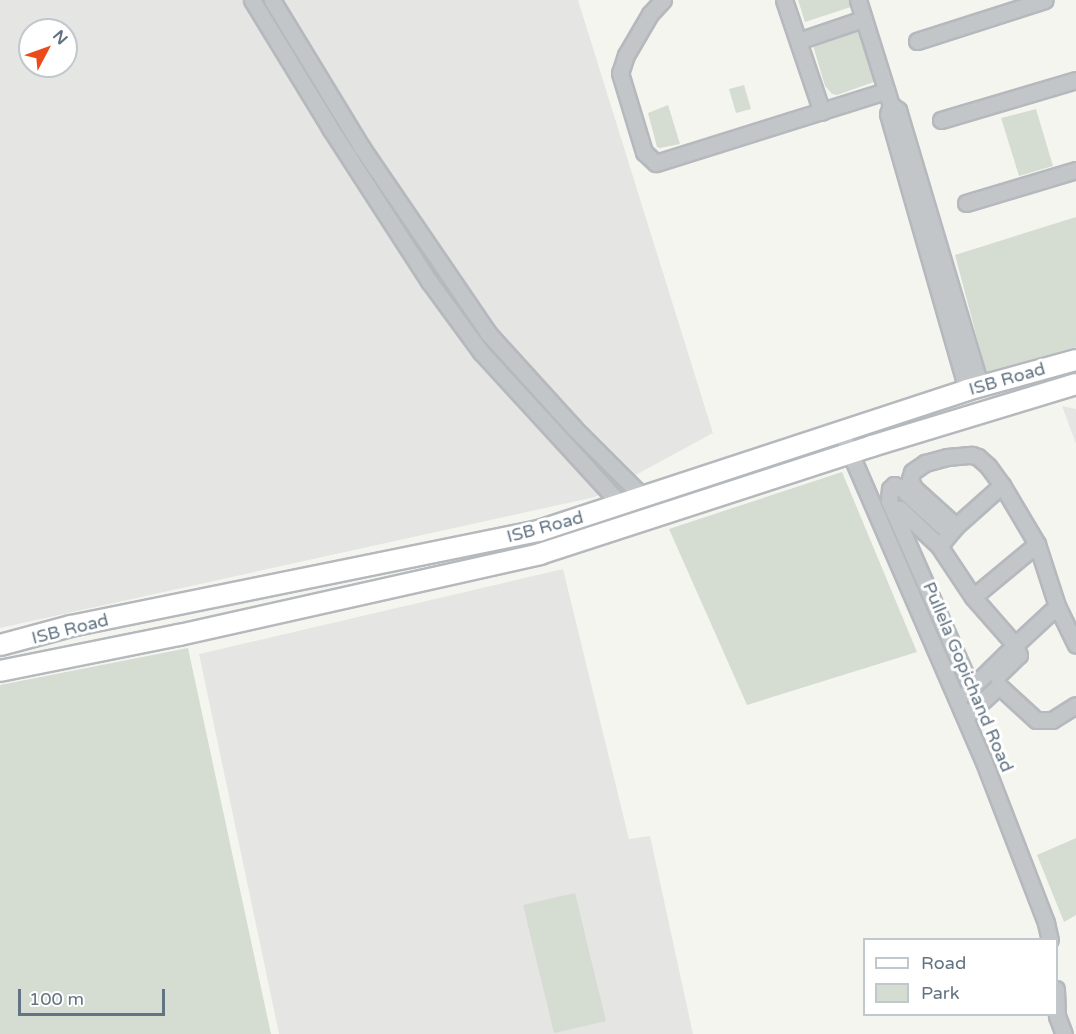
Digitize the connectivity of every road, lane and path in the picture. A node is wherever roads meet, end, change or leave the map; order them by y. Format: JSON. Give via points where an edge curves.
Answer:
{"nodes":[{"id":1,"x":252,"y":0,"type":"edge"},
{"id":2,"x":272,"y":0,"type":"edge"},
{"id":3,"x":663,"y":0,"type":"edge"},
{"id":4,"x":784,"y":0,"type":"edge"},
{"id":5,"x":858,"y":0,"type":"edge"},
{"id":6,"x":1045,"y":0,"type":"edge"},
{"id":7,"x":863,"y":19,"type":"junction"},
{"id":8,"x":798,"y":41,"type":"junction"},
{"id":9,"x":917,"y":41,"type":"dead end"},
{"id":10,"x":1076,"y":80,"type":"edge"},
{"id":11,"x":888,"y":98,"type":"junction"},
{"id":12,"x":822,"y":112,"type":"junction"},
{"id":13,"x":941,"y":120,"type":"dead end"},
{"id":14,"x":1076,"y":170,"type":"edge"},
{"id":15,"x":966,"y":203,"type":"dead end"},
{"id":16,"x":1076,"y":360,"type":"edge"},
{"id":17,"x":1076,"y":384,"type":"edge"},
{"id":18,"x":974,"y":389,"type":"junction"},
{"id":19,"x":837,"y":435,"type":"junction"},
{"id":20,"x":846,"y":455,"type":"junction"},
{"id":21,"x":1002,"y":485,"type":"junction"},
{"id":22,"x":644,"y":497,"type":"junction"},
{"id":23,"x":621,"y":505,"type":"junction"},
{"id":24,"x":894,"y":511,"type":"junction"},
{"id":25,"x":949,"y":526,"type":"junction"},
{"id":26,"x":1037,"y":544,"type":"junction"},
{"id":27,"x":939,"y":546,"type":"junction"},
{"id":28,"x":974,"y":597,"type":"junction"},
{"id":29,"x":1058,"y":606,"type":"junction"},
{"id":30,"x":923,"y":631,"type":"junction"},
{"id":31,"x":0,"y":645,"type":"edge"},
{"id":32,"x":1076,"y":645,"type":"edge"},
{"id":33,"x":1013,"y":647,"type":"junction"},
{"id":34,"x":0,"y":671,"type":"edge"},
{"id":35,"x":993,"y":679,"type":"junction"},
{"id":36,"x":971,"y":688,"type":"junction"},
{"id":37,"x":1076,"y":705,"type":"edge"},
{"id":38,"x":963,"y":715,"type":"junction"},
{"id":39,"x":1044,"y":938,"type":"edge"},
{"id":40,"x":1050,"y":938,"type":"edge"},
{"id":41,"x":1052,"y":1016,"type":"edge"},
{"id":42,"x":1057,"y":1016,"type":"edge"},
{"id":43,"x":1058,"y":1034,"type":"edge"},
{"id":44,"x":1064,"y":1034,"type":"edge"}],
"edges":[{"from":1,"to":23,"type":"street","via":[[435,290],[481,352]]},
{"from":2,"to":22,"type":"street","via":[[362,148],[488,333],[574,428]]},
{"from":3,"to":12,"type":"street","via":[[650,14],[620,73],[649,159],[656,163],[665,161]]},
{"from":4,"to":8,"type":"street"},
{"from":5,"to":7,"type":"street"},
{"from":6,"to":9,"type":"street"},
{"from":7,"to":8,"type":"street"},
{"from":7,"to":11,"type":"street"},
{"from":8,"to":12,"type":"street"},
{"from":10,"to":13,"type":"street"},
{"from":11,"to":12,"type":"street"},
{"from":11,"to":18,"type":"street","via":[[888,114]]},
{"from":14,"to":15,"type":"street"},
{"from":16,"to":18,"type":"main road","name":"ISB Road"},
{"from":17,"to":20,"type":"main road","name":"ISB Road"},
{"from":18,"to":19,"type":"main road","name":"ISB Road"},
{"from":19,"to":20,"type":"street","name":"Pullela Gopichand Road"},
{"from":19,"to":22,"type":"main road","name":"ISB Road"},
{"from":20,"to":30,"type":"street","name":"Pullela Gopichand Road"},
{"from":20,"to":34,"type":"main road","name":"ISB Road","via":[[540,554]]},
{"from":21,"to":25,"type":"street"},
{"from":21,"to":25,"type":"street","via":[[988,466],[972,455],[934,459],[917,467],[910,482]]},
{"from":21,"to":26,"type":"street"},
{"from":22,"to":23,"type":"main road","name":"ISB Road"},
{"from":23,"to":31,"type":"main road","name":"ISB Road","via":[[539,531],[71,626]]},
{"from":24,"to":25,"type":"street","via":[[888,493],[897,485]]},
{"from":24,"to":27,"type":"street","via":[[900,509]]},
{"from":24,"to":36,"type":"street"},
{"from":25,"to":27,"type":"street"},
{"from":26,"to":28,"type":"street"},
{"from":26,"to":29,"type":"street"},
{"from":27,"to":28,"type":"street"},
{"from":28,"to":33,"type":"street"},
{"from":29,"to":32,"type":"street"},
{"from":29,"to":33,"type":"street"},
{"from":30,"to":38,"type":"street","name":"Pullela Gopichand Road"},
{"from":30,"to":38,"type":"street","name":"Pullela Gopichand Road"},
{"from":33,"to":35,"type":"street","via":[[1020,655]]},
{"from":35,"to":36,"type":"street"},
{"from":35,"to":37,"type":"street","via":[[1036,720],[1052,720]]},
{"from":35,"to":38,"type":"street"},
{"from":36,"to":38,"type":"street"},
{"from":38,"to":39,"type":"street","name":"Pullela Gopichand Road"},
{"from":38,"to":40,"type":"street","name":"Pullela Gopichand Road"},
{"from":41,"to":43,"type":"street"},
{"from":42,"to":44,"type":"street"}]}
